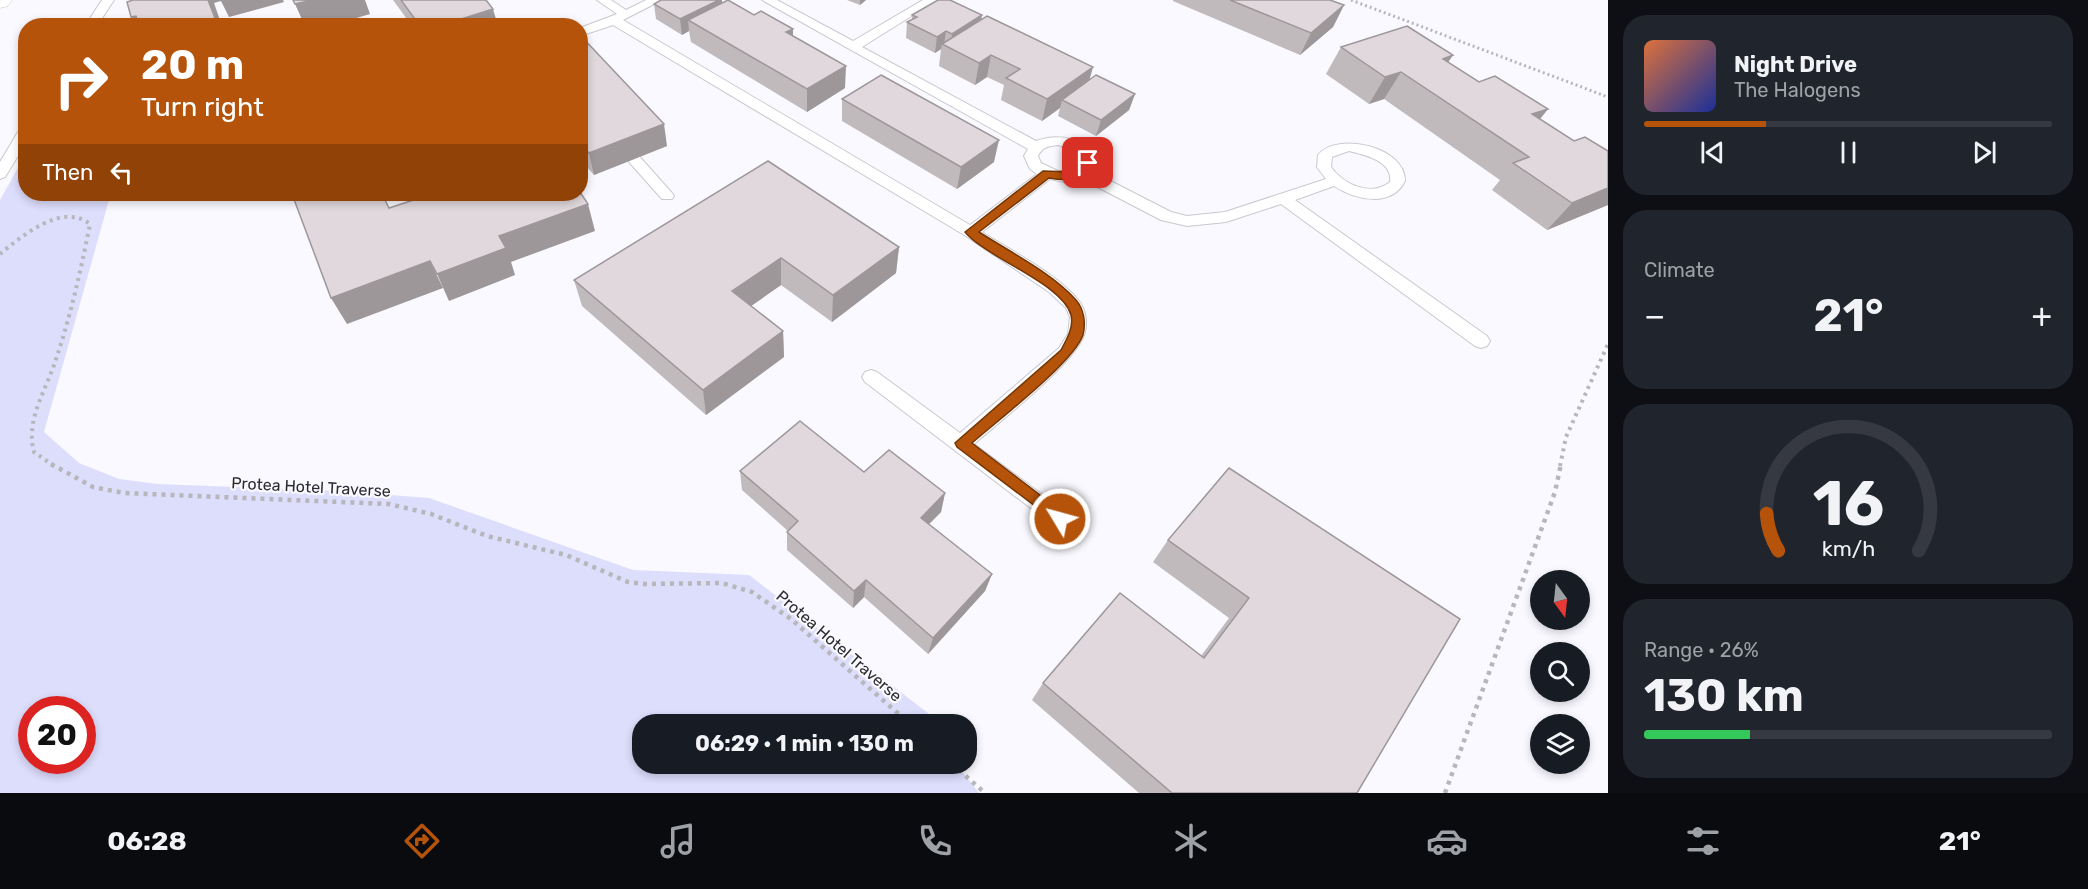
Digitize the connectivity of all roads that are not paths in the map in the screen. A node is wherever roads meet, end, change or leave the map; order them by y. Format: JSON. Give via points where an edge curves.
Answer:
{"nodes":[{"id":1,"x":108,"y":0,"type":"edge"},
{"id":2,"x":603,"y":0,"type":"edge"},
{"id":3,"x":656,"y":0,"type":"edge"},
{"id":4,"x":768,"y":0,"type":"edge"},
{"id":5,"x":931,"y":0,"type":"edge"},
{"id":6,"x":620,"y":17,"type":"junction"},
{"id":7,"x":96,"y":18,"type":"edge"},
{"id":8,"x":588,"y":29,"type":"edge"},
{"id":9,"x":854,"y":46,"type":"junction"},
{"id":10,"x":609,"y":131,"type":"edge"},
{"id":11,"x":18,"y":144,"type":"edge"},
{"id":12,"x":1035,"y":147,"type":"junction"},
{"id":13,"x":1081,"y":172,"type":"junction"},
{"id":14,"x":0,"y":174,"type":"edge"},
{"id":15,"x":1047,"y":174,"type":"junction"},
{"id":16,"x":1335,"y":181,"type":"junction"},
{"id":17,"x":667,"y":196,"type":"dead end"},
{"id":18,"x":1281,"y":197,"type":"junction"},
{"id":19,"x":971,"y":232,"type":"junction"},
{"id":20,"x":1481,"y":340,"type":"dead end"},
{"id":21,"x":871,"y":377,"type":"dead end"},
{"id":22,"x":962,"y":443,"type":"junction"},
{"id":23,"x":1060,"y":519,"type":"dead end"}],
"edges":[{"from":1,"to":7,"type":"lane"},
{"from":2,"to":6,"type":"lane"},
{"from":3,"to":6,"type":"lane"},
{"from":4,"to":9,"type":"lane"},
{"from":5,"to":9,"type":"lane"},
{"from":6,"to":8,"type":"lane"},
{"from":6,"to":19,"type":"lane"},
{"from":9,"to":12,"type":"lane"},
{"from":10,"to":17,"type":"lane"},
{"from":11,"to":14,"type":"lane"},
{"from":12,"to":13,"type":"lane","via":[[1059,141],[1076,147],[1087,157],[1086,168]]},
{"from":12,"to":15,"type":"lane","via":[[1032,161]]},
{"from":13,"to":15,"type":"lane","via":[[1062,177]]},
{"from":13,"to":18,"type":"lane","via":[[1166,216],[1187,221],[1226,217]]},
{"from":15,"to":19,"type":"lane"},
{"from":16,"to":16,"type":"lane","via":[[1324,167],[1325,155],[1349,147],[1381,157],[1398,176],[1395,187],[1378,193],[1356,191]]},
{"from":16,"to":18,"type":"lane"},
{"from":18,"to":20,"type":"lane"},
{"from":19,"to":22,"type":"lane","via":[[1055,288],[1073,305],[1078,317],[1076,335],[1065,353]]},
{"from":21,"to":22,"type":"lane"},
{"from":22,"to":23,"type":"lane"}]}
